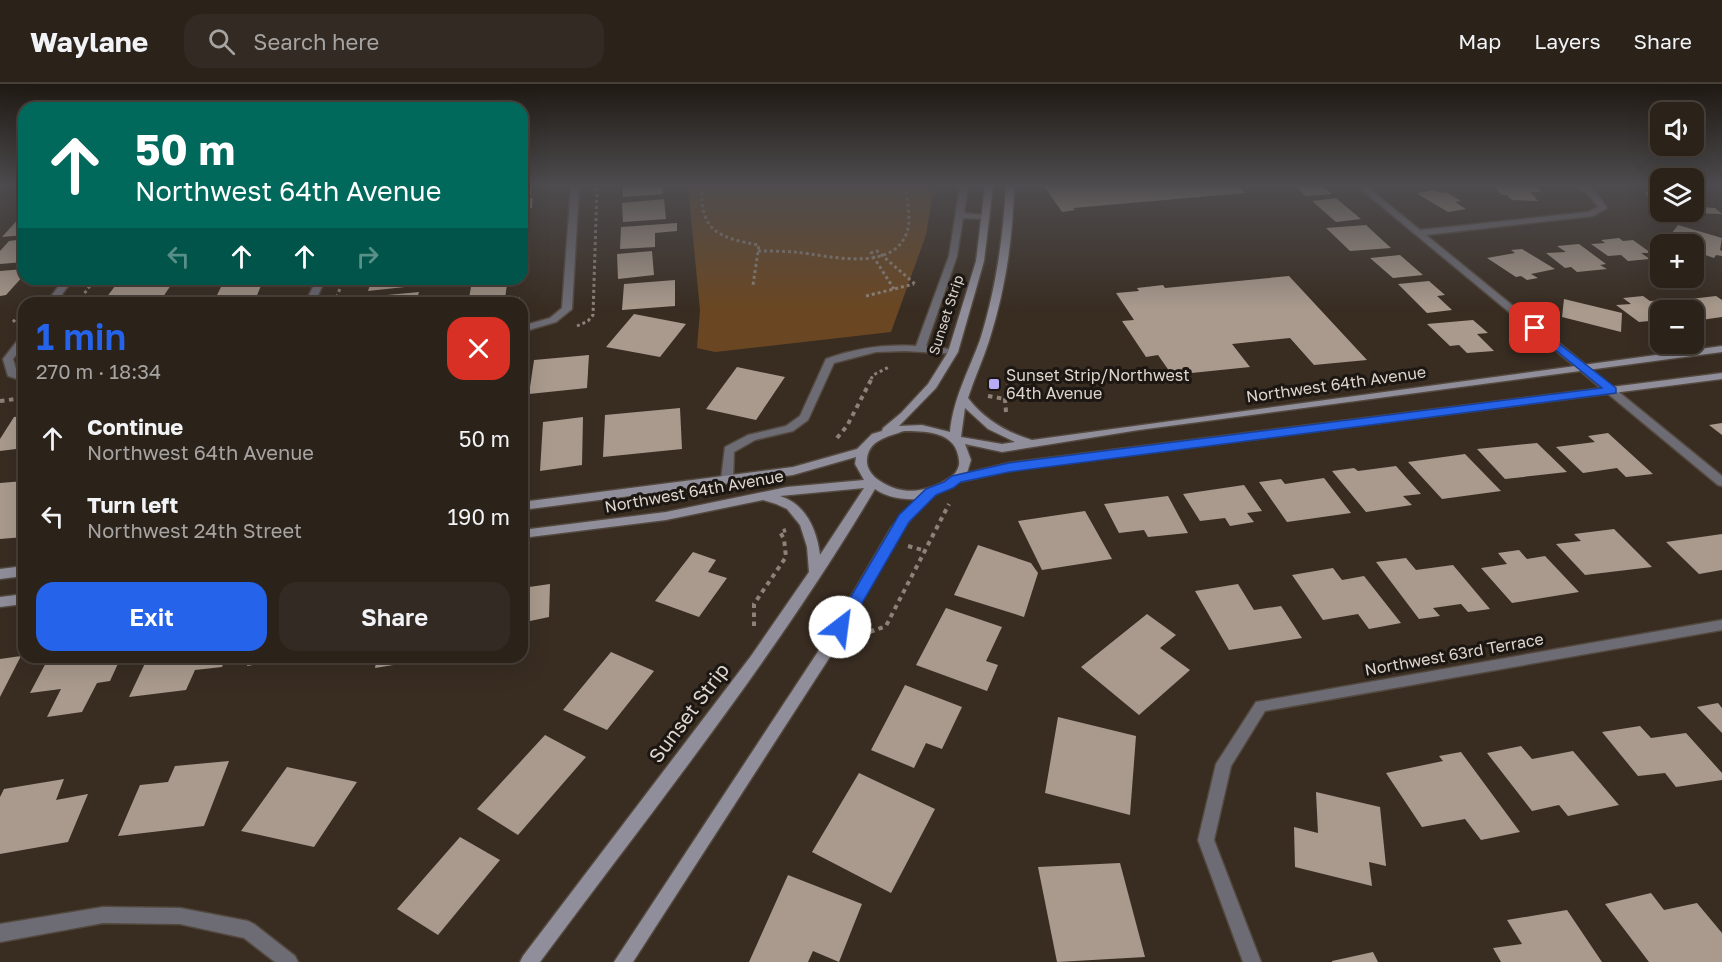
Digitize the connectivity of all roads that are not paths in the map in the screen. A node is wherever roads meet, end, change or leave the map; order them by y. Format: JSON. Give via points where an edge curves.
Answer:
{"nodes":[{"id":1,"x":572,"y":227,"type":"edge"},
{"id":2,"x":958,"y":227,"type":"edge"},
{"id":3,"x":985,"y":227,"type":"edge"},
{"id":4,"x":1007,"y":227,"type":"edge"},
{"id":5,"x":1411,"y":227,"type":"edge"},
{"id":6,"x":1473,"y":227,"type":"edge"},
{"id":7,"x":1418,"y":233,"type":"junction"},
{"id":8,"x":528,"y":327,"type":"edge"},
{"id":9,"x":18,"y":346,"type":"edge"},
{"id":10,"x":920,"y":349,"type":"junction"},
{"id":11,"x":1722,"y":349,"type":"edge"},
{"id":12,"x":953,"y":352,"type":"junction"},
{"id":13,"x":1583,"y":367,"type":"junction"},
{"id":14,"x":18,"y":376,"type":"edge"},
{"id":15,"x":1722,"y":376,"type":"edge"},
{"id":16,"x":1612,"y":391,"type":"junction"},
{"id":17,"x":963,"y":398,"type":"junction"},
{"id":18,"x":886,"y":431,"type":"junction"},
{"id":19,"x":955,"y":439,"type":"junction"},
{"id":20,"x":1035,"y":443,"type":"junction"},
{"id":21,"x":863,"y":451,"type":"junction"},
{"id":22,"x":957,"y":479,"type":"junction"},
{"id":23,"x":727,"y":480,"type":"junction"},
{"id":24,"x":1722,"y":482,"type":"edge"},
{"id":25,"x":873,"y":483,"type":"junction"},
{"id":26,"x":931,"y":492,"type":"junction"},
{"id":27,"x":757,"y":496,"type":"junction"},
{"id":28,"x":528,"y":505,"type":"edge"},
{"id":29,"x":528,"y":533,"type":"edge"},
{"id":30,"x":18,"y":571,"type":"edge"},
{"id":31,"x":815,"y":572,"type":"junction"},
{"id":32,"x":0,"y":574,"type":"edge"},
{"id":33,"x":18,"y":600,"type":"edge"},
{"id":34,"x":0,"y":602,"type":"edge"},
{"id":35,"x":1722,"y":625,"type":"edge"},
{"id":36,"x":0,"y":933,"type":"edge"},
{"id":37,"x":289,"y":962,"type":"edge"},
{"id":38,"x":529,"y":962,"type":"edge"},
{"id":39,"x":623,"y":962,"type":"edge"},
{"id":40,"x":1252,"y":962,"type":"edge"}],
"edges":[{"from":1,"to":8,"type":"street","via":[[567,309],[553,320]]},
{"from":2,"to":10,"type":"street","via":[[953,256]]},
{"from":3,"to":12,"type":"street","name":"Sunset Strip","via":[[980,261]]},
{"from":4,"to":17,"type":"street","via":[[996,296]]},
{"from":5,"to":7,"type":"street"},
{"from":6,"to":7,"type":"street"},
{"from":7,"to":13,"type":"street"},
{"from":9,"to":14,"type":"street","via":[[8,359],[12,374]]},
{"from":10,"to":12,"type":"street"},
{"from":10,"to":23,"type":"street","via":[[860,350],[830,361],[804,418],[789,429],[752,437],[729,450]]},
{"from":11,"to":13,"type":"street","name":"Northwest 64th Avenue"},
{"from":12,"to":18,"type":"street","name":"Sunset Strip","via":[[932,386]]},
{"from":13,"to":16,"type":"street"},
{"from":13,"to":20,"type":"street","name":"Northwest 64th Avenue"},
{"from":15,"to":16,"type":"street"},
{"from":16,"to":22,"type":"street","via":[[1020,466]]},
{"from":16,"to":24,"type":"street"},
{"from":17,"to":19,"type":"street"},
{"from":17,"to":20,"type":"street","via":[[994,429]]},
{"from":18,"to":19,"type":"street","via":[[926,428]]},
{"from":18,"to":21,"type":"street"},
{"from":19,"to":20,"type":"street","name":"Northwest 64th Avenue","via":[[1002,448]]},
{"from":19,"to":22,"type":"street","via":[[965,460]]},
{"from":21,"to":23,"type":"street","name":"Northwest 64th Avenue","via":[[804,469]]},
{"from":21,"to":25,"type":"street","via":[[862,470]]},
{"from":22,"to":26,"type":"street"},
{"from":23,"to":28,"type":"street","name":"Northwest 64th Avenue"},
{"from":25,"to":26,"type":"street","via":[[900,495]]},
{"from":25,"to":27,"type":"street","name":"Northwest 64th Avenue"},
{"from":25,"to":31,"type":"street","name":"Sunset Strip"},
{"from":26,"to":39,"type":"street","via":[[895,531],[830,645]]},
{"from":27,"to":29,"type":"street","name":"Northwest 64th Avenue","via":[[666,516]]},
{"from":27,"to":31,"type":"street","via":[[779,500],[798,514],[813,538]]},
{"from":30,"to":32,"type":"street"},
{"from":31,"to":38,"type":"street","name":"Sunset Strip","via":[[756,660]]},
{"from":33,"to":34,"type":"street"},
{"from":35,"to":40,"type":"street","name":"Northwest 63rd Terrace","via":[[1261,706],[1224,764],[1206,840]]},
{"from":36,"to":37,"type":"street","via":[[103,915],[180,915],[248,930]]}]}
